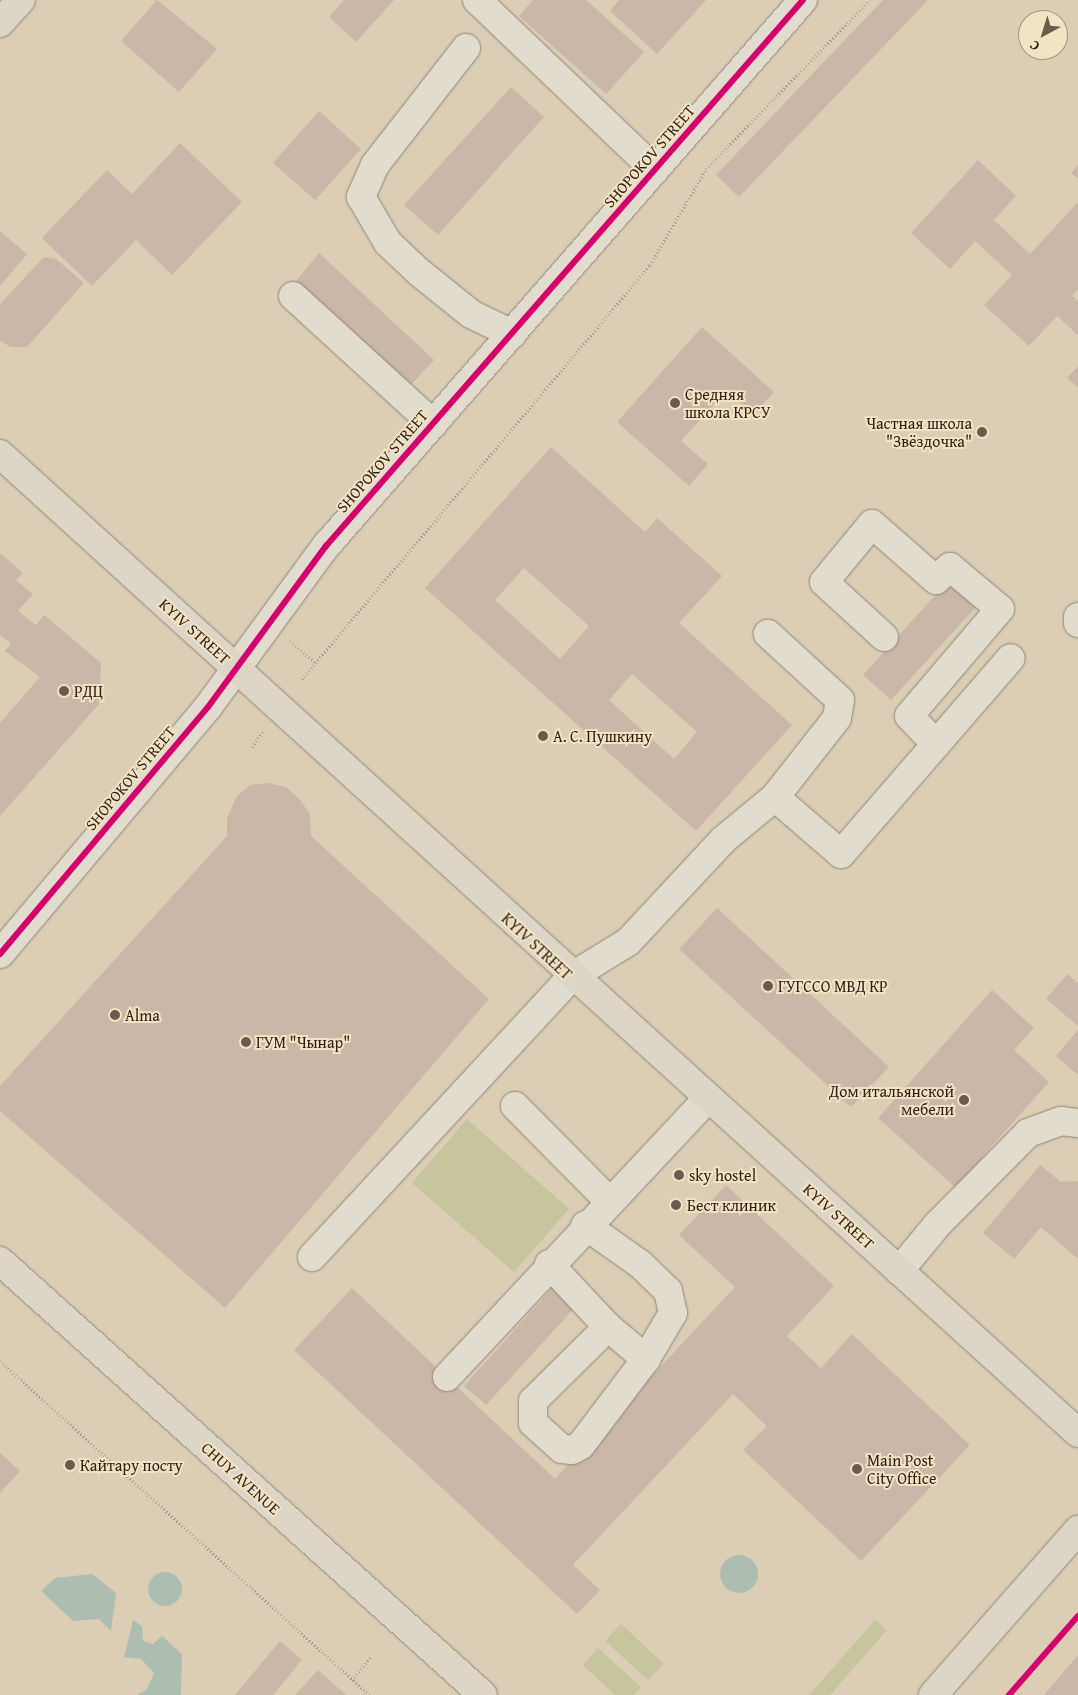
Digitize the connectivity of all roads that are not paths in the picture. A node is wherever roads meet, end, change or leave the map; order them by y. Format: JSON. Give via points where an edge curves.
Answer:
{"nodes":[{"id":1,"x":21,"y":0,"type":"edge"},
{"id":2,"x":477,"y":0,"type":"edge"},
{"id":3,"x":803,"y":0,"type":"edge"},
{"id":4,"x":500,"y":11,"type":"edge"},
{"id":5,"x":0,"y":23,"type":"edge"},
{"id":6,"x":466,"y":48,"type":"dead end"},
{"id":7,"x":655,"y":170,"type":"junction"},
{"id":8,"x":293,"y":296,"type":"dead end"},
{"id":9,"x":512,"y":334,"type":"junction"},
{"id":10,"x":433,"y":424,"type":"junction"},
{"id":11,"x":0,"y":454,"type":"edge"},
{"id":12,"x":1078,"y":617,"type":"edge"},
{"id":13,"x":1078,"y":623,"type":"edge"},
{"id":14,"x":768,"y":634,"type":"dead end"},
{"id":15,"x":884,"y":637,"type":"dead end"},
{"id":16,"x":1011,"y":658,"type":"dead end"},
{"id":17,"x":235,"y":668,"type":"junction"},
{"id":18,"x":936,"y":744,"type":"junction"},
{"id":19,"x":775,"y":797,"type":"junction"},
{"id":20,"x":0,"y":954,"type":"edge"},
{"id":21,"x":571,"y":977,"type":"junction"},
{"id":22,"x":708,"y":1098,"type":"junction"},
{"id":23,"x":515,"y":1106,"type":"dead end"},
{"id":24,"x":1078,"y":1123,"type":"edge"},
{"id":25,"x":608,"y":1200,"type":"junction"},
{"id":26,"x":586,"y":1225,"type":"junction"},
{"id":27,"x":312,"y":1257,"type":"dead end"},
{"id":28,"x":0,"y":1261,"type":"edge"},
{"id":29,"x":549,"y":1264,"type":"junction"},
{"id":30,"x":899,"y":1271,"type":"junction"},
{"id":31,"x":608,"y":1327,"type":"junction"},
{"id":32,"x":646,"y":1359,"type":"junction"},
{"id":33,"x":447,"y":1377,"type":"dead end"},
{"id":34,"x":1078,"y":1433,"type":"edge"},
{"id":35,"x":1078,"y":1530,"type":"edge"},
{"id":36,"x":482,"y":1695,"type":"edge"},
{"id":37,"x":933,"y":1695,"type":"edge"}],
"edges":[{"from":1,"to":5,"type":"main road"},
{"from":2,"to":4,"type":"street"},
{"from":3,"to":7,"type":"street","name":"SHOPOKOV STREET"},
{"from":4,"to":7,"type":"street"},
{"from":6,"to":9,"type":"street","via":[[375,165],[361,197],[388,243],[420,273],[471,314]]},
{"from":7,"to":9,"type":"street","name":"SHOPOKOV STREET"},
{"from":8,"to":10,"type":"street"},
{"from":9,"to":10,"type":"street","name":"SHOPOKOV STREET"},
{"from":10,"to":17,"type":"street","name":"SHOPOKOV STREET","via":[[326,546]]},
{"from":11,"to":17,"type":"main road","name":"KYIV STREET"},
{"from":12,"to":13,"type":"street"},
{"from":14,"to":19,"type":"street","via":[[840,700],[837,718]]},
{"from":15,"to":18,"type":"street","via":[[824,582],[872,524],[936,580],[950,567],[1000,609],[909,716]]},
{"from":16,"to":18,"type":"street"},
{"from":17,"to":20,"type":"street","name":"SHOPOKOV STREET","via":[[208,707]]},
{"from":17,"to":21,"type":"main road","name":"KYIV STREET"},
{"from":18,"to":19,"type":"street","via":[[841,854]]},
{"from":19,"to":21,"type":"street","via":[[723,840],[628,942]]},
{"from":21,"to":22,"type":"main road","name":"KYIV STREET"},
{"from":21,"to":27,"type":"street"},
{"from":22,"to":25,"type":"street"},
{"from":22,"to":30,"type":"main road","name":"KYIV STREET"},
{"from":23,"to":25,"type":"street"},
{"from":24,"to":30,"type":"street","via":[[1061,1121],[1028,1133],[937,1225]]},
{"from":25,"to":26,"type":"street"},
{"from":26,"to":29,"type":"street"},
{"from":26,"to":32,"type":"street","via":[[640,1264],[668,1292],[673,1313]]},
{"from":28,"to":36,"type":"main road","name":"CHUY AVENUE"},
{"from":29,"to":31,"type":"street"},
{"from":29,"to":33,"type":"street"},
{"from":30,"to":34,"type":"main road","name":"KYIV STREET"},
{"from":31,"to":32,"type":"street"},
{"from":31,"to":32,"type":"street","via":[[533,1402],[533,1423],[562,1449],[581,1445]]},
{"from":35,"to":37,"type":"main road"}]}
